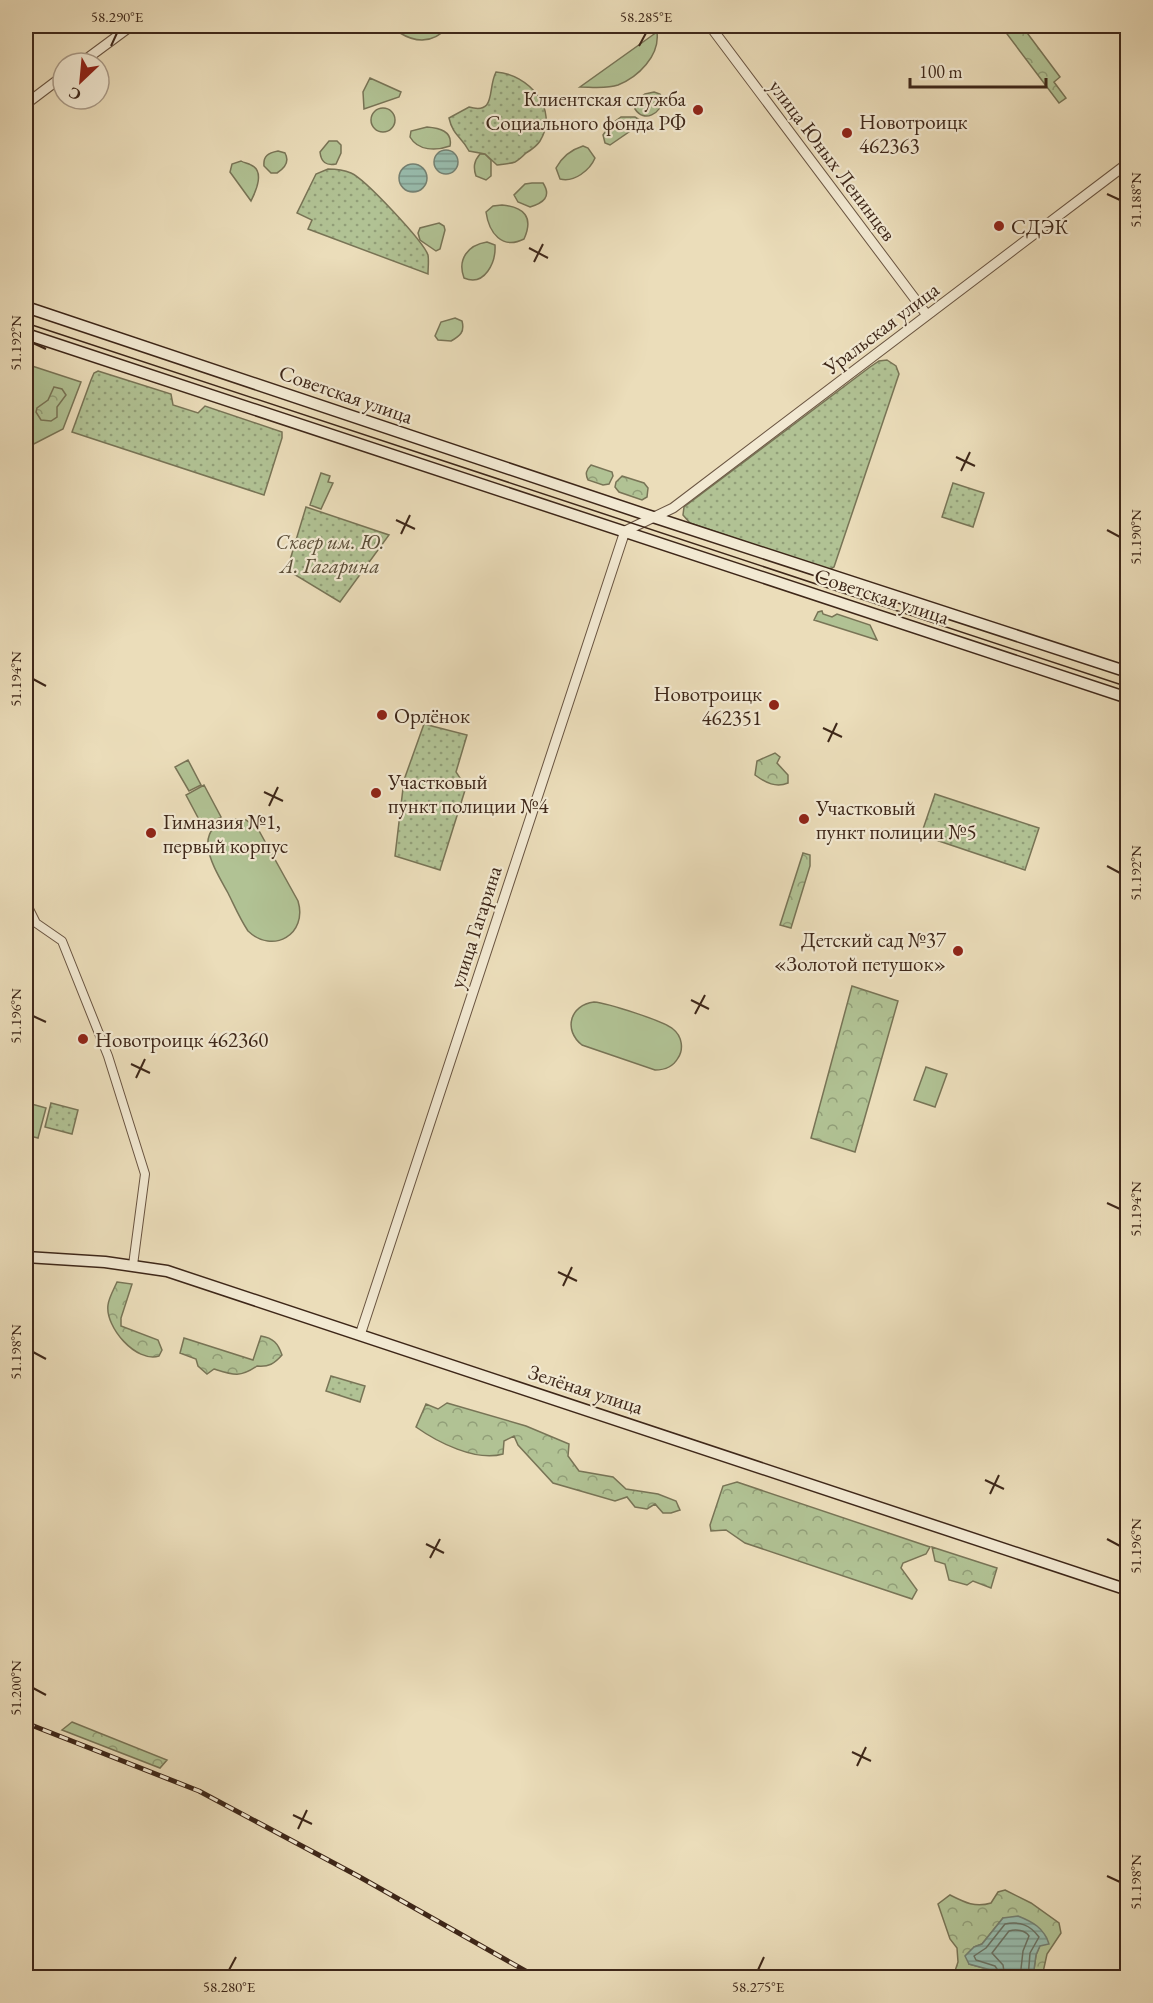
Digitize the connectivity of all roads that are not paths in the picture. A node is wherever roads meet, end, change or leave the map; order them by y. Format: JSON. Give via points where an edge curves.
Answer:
{"nodes":[{"id":1,"x":131,"y":26,"type":"edge"},
{"id":2,"x":710,"y":26,"type":"edge"},
{"id":3,"x":97,"y":51,"type":"edge"},
{"id":4,"x":51,"y":85,"type":"edge"},
{"id":5,"x":26,"y":104,"type":"edge"},
{"id":6,"x":1128,"y":163,"type":"edge"},
{"id":7,"x":26,"y":307,"type":"edge"},
{"id":8,"x":927,"y":315,"type":"junction"},
{"id":9,"x":26,"y":334,"type":"edge"},
{"id":10,"x":653,"y":518,"type":"junction"},
{"id":11,"x":625,"y":531,"type":"junction"},
{"id":12,"x":1128,"y":672,"type":"edge"},
{"id":13,"x":1128,"y":698,"type":"edge"},
{"id":14,"x":26,"y":903,"type":"edge"},
{"id":15,"x":26,"y":1257,"type":"edge"},
{"id":16,"x":133,"y":1265,"type":"junction"},
{"id":17,"x":360,"y":1335,"type":"junction"},
{"id":18,"x":1128,"y":1590,"type":"edge"}],
"edges":[{"from":1,"to":3,"type":"street"},
{"from":2,"to":8,"type":"street","name":"улица Юных Ленинцев"},
{"from":4,"to":5,"type":"street"},
{"from":6,"to":8,"type":"street","name":"Уральская улица"},
{"from":7,"to":10,"type":"main road","name":"Советская улица"},
{"from":8,"to":10,"type":"street","name":"Уральская улица","via":[[673,508]]},
{"from":9,"to":11,"type":"main road","name":"Советская улица"},
{"from":10,"to":11,"type":"street"},
{"from":10,"to":12,"type":"main road","name":"Советская улица"},
{"from":11,"to":13,"type":"main road","name":"Советская улица"},
{"from":11,"to":17,"type":"street","name":"улица Гагарина"},
{"from":14,"to":16,"type":"street","via":[[36,923],[62,940],[108,1056],[145,1174]]},
{"from":15,"to":16,"type":"main road","name":"Зелёная улица"},
{"from":16,"to":17,"type":"main road","name":"Зелёная улица","via":[[167,1271]]},
{"from":17,"to":18,"type":"main road","name":"Зелёная улица"}]}
